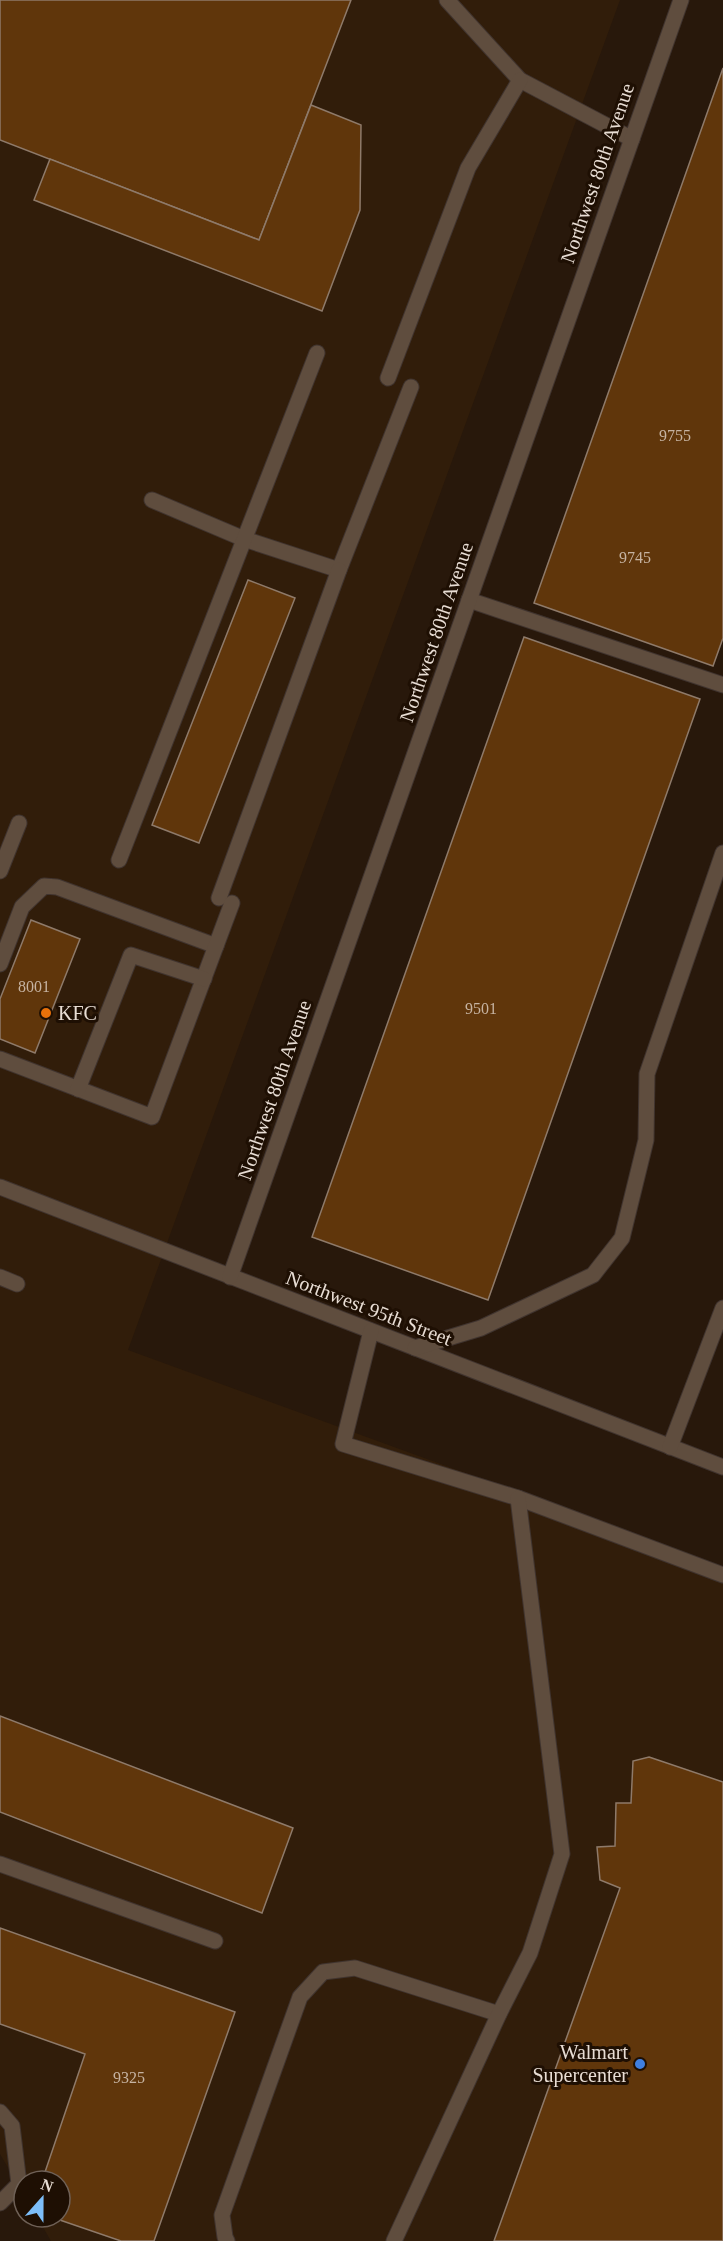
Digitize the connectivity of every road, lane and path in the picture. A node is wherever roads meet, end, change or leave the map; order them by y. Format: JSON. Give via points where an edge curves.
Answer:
{"nodes":[{"id":1,"x":447,"y":0,"type":"edge"},
{"id":2,"x":681,"y":0,"type":"edge"},
{"id":3,"x":520,"y":80,"type":"junction"},
{"id":4,"x":632,"y":139,"type":"junction"},
{"id":5,"x":317,"y":353,"type":"dead end"},
{"id":6,"x":388,"y":378,"type":"dead end"},
{"id":7,"x":411,"y":387,"type":"dead end"},
{"id":8,"x":152,"y":500,"type":"dead end"},
{"id":9,"x":244,"y":539,"type":"junction"},
{"id":10,"x":339,"y":570,"type":"junction"},
{"id":11,"x":469,"y":600,"type":"junction"},
{"id":12,"x":723,"y":685,"type":"edge"},
{"id":13,"x":19,"y":823,"type":"dead end"},
{"id":14,"x":723,"y":853,"type":"edge"},
{"id":15,"x":119,"y":860,"type":"dead end"},
{"id":16,"x":0,"y":871,"type":"edge"},
{"id":17,"x":216,"y":946,"type":"junction"},
{"id":18,"x":0,"y":964,"type":"edge"},
{"id":19,"x":204,"y":979,"type":"junction"},
{"id":20,"x":0,"y":1059,"type":"edge"},
{"id":21,"x":78,"y":1089,"type":"junction"},
{"id":22,"x":0,"y":1187,"type":"edge"},
{"id":23,"x":0,"y":1277,"type":"edge"},
{"id":24,"x":230,"y":1277,"type":"junction"},
{"id":25,"x":17,"y":1284,"type":"dead end"},
{"id":26,"x":723,"y":1308,"type":"edge"},
{"id":27,"x":371,"y":1331,"type":"junction"},
{"id":28,"x":415,"y":1348,"type":"junction"},
{"id":29,"x":670,"y":1447,"type":"junction"},
{"id":30,"x":723,"y":1467,"type":"edge"},
{"id":31,"x":518,"y":1498,"type":"junction"},
{"id":32,"x":723,"y":1575,"type":"edge"},
{"id":33,"x":0,"y":1864,"type":"edge"},
{"id":34,"x":215,"y":1941,"type":"dead end"},
{"id":35,"x":499,"y":2013,"type":"junction"},
{"id":36,"x":0,"y":2112,"type":"edge"},
{"id":37,"x":0,"y":2203,"type":"edge"},
{"id":38,"x":227,"y":2241,"type":"edge"},
{"id":39,"x":393,"y":2241,"type":"edge"}],
"edges":[{"from":1,"to":3,"type":"street"},
{"from":2,"to":4,"type":"street","name":"Northwest 80th Avenue"},
{"from":3,"to":4,"type":"street"},
{"from":3,"to":6,"type":"street","via":[[468,168]]},
{"from":4,"to":11,"type":"street","name":"Northwest 80th Avenue"},
{"from":5,"to":9,"type":"street"},
{"from":7,"to":10,"type":"street"},
{"from":8,"to":9,"type":"street"},
{"from":9,"to":10,"type":"street"},
{"from":9,"to":15,"type":"street"},
{"from":10,"to":17,"type":"street","via":[[225,901]]},
{"from":11,"to":12,"type":"street"},
{"from":11,"to":24,"type":"street","name":"Northwest 80th Avenue"},
{"from":13,"to":16,"type":"street"},
{"from":14,"to":28,"type":"street","via":[[647,1074],[646,1140],[622,1238],[593,1275],[481,1328]]},
{"from":17,"to":18,"type":"street","via":[[57,887],[44,886],[22,907]]},
{"from":17,"to":19,"type":"street"},
{"from":19,"to":21,"type":"street","via":[[131,955]]},
{"from":19,"to":21,"type":"street","via":[[152,1117]]},
{"from":20,"to":21,"type":"street"},
{"from":22,"to":24,"type":"street","name":"Northwest 95th Street"},
{"from":23,"to":25,"type":"street"},
{"from":24,"to":27,"type":"street","name":"Northwest 95th Street"},
{"from":26,"to":29,"type":"street"},
{"from":27,"to":28,"type":"street","name":"Northwest 95th Street"},
{"from":27,"to":31,"type":"street","via":[[343,1444]]},
{"from":28,"to":29,"type":"street","name":"Northwest 95th Street"},
{"from":29,"to":30,"type":"street","name":"Northwest 95th Street"},
{"from":31,"to":32,"type":"street"},
{"from":31,"to":35,"type":"street","via":[[561,1854],[530,1953]]},
{"from":33,"to":34,"type":"street"},
{"from":35,"to":38,"type":"street","via":[[355,1968],[323,1972],[300,1997],[222,2215]]},
{"from":35,"to":39,"type":"street"},
{"from":36,"to":37,"type":"street","via":[[12,2126],[19,2184]]}]}
